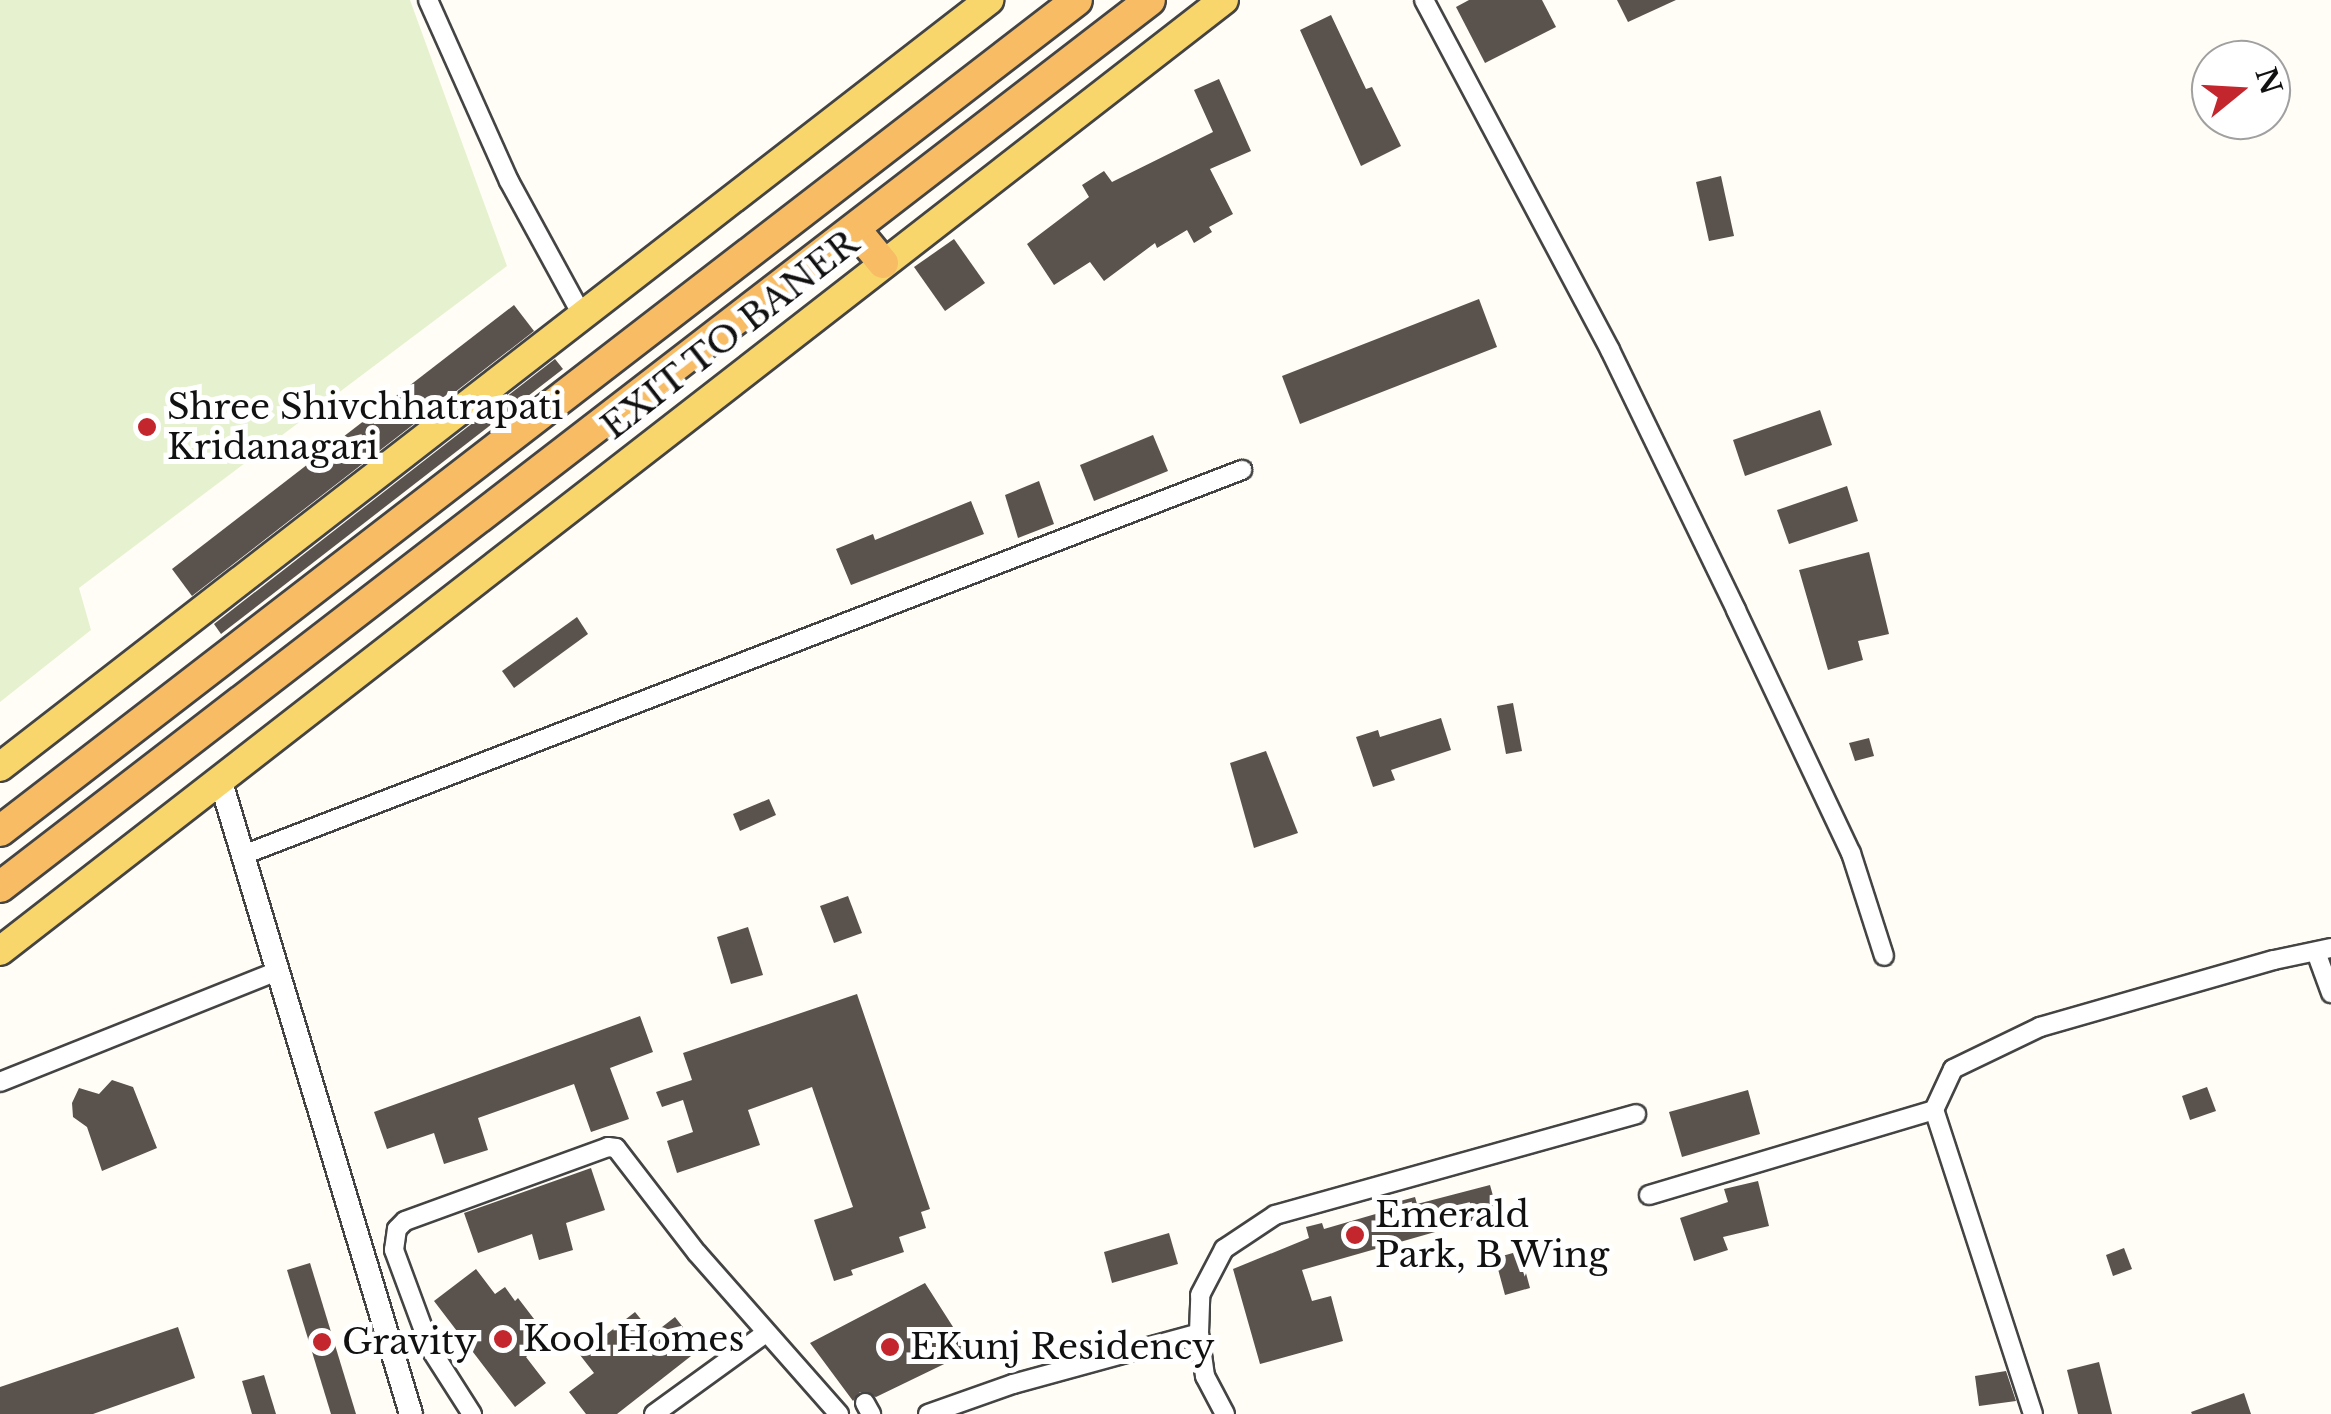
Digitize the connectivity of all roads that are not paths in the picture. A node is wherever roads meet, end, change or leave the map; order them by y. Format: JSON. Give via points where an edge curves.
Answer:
{"nodes":[{"id":1,"x":428,"y":0,"type":"edge"},
{"id":2,"x":989,"y":0,"type":"edge"},
{"id":3,"x":1077,"y":0,"type":"edge"},
{"id":4,"x":1150,"y":0,"type":"edge"},
{"id":5,"x":1224,"y":0,"type":"edge"},
{"id":6,"x":1424,"y":0,"type":"edge"},
{"id":7,"x":855,"y":229,"type":"junction"},
{"id":8,"x":883,"y":263,"type":"junction"},
{"id":9,"x":582,"y":315,"type":"junction"},
{"id":10,"x":1242,"y":470,"type":"dead end"},
{"id":11,"x":0,"y":767,"type":"edge"},
{"id":12,"x":220,"y":779,"type":"junction"},
{"id":13,"x":0,"y":831,"type":"edge"},
{"id":14,"x":243,"y":855,"type":"junction"},
{"id":15,"x":0,"y":887,"type":"edge"},
{"id":16,"x":2324,"y":950,"type":"edge"},
{"id":17,"x":0,"y":952,"type":"edge"},
{"id":18,"x":1884,"y":956,"type":"dead end"},
{"id":19,"x":278,"y":971,"type":"junction"},
{"id":20,"x":2331,"y":993,"type":"edge"},
{"id":21,"x":0,"y":1082,"type":"edge"},
{"id":22,"x":1934,"y":1110,"type":"junction"},
{"id":23,"x":1636,"y":1114,"type":"dead end"},
{"id":24,"x":1649,"y":1195,"type":"dead end"},
{"id":25,"x":766,"y":1333,"type":"junction"},
{"id":26,"x":1198,"y":1333,"type":"junction"},
{"id":27,"x":411,"y":1414,"type":"edge"},
{"id":28,"x":472,"y":1414,"type":"edge"},
{"id":29,"x":654,"y":1414,"type":"edge"},
{"id":30,"x":839,"y":1414,"type":"edge"},
{"id":31,"x":928,"y":1414,"type":"edge"},
{"id":32,"x":1225,"y":1414,"type":"edge"},
{"id":33,"x":2033,"y":1414,"type":"edge"}],
"edges":[{"from":1,"to":9,"type":"street","via":[[509,180]]},
{"from":2,"to":9,"type":"main road"},
{"from":3,"to":13,"type":"highway"},
{"from":4,"to":7,"type":"highway"},
{"from":5,"to":8,"type":"main road","name":"EXIT TO BANER"},
{"from":6,"to":18,"type":"street","via":[[1610,350],[1736,610],[1851,853]]},
{"from":7,"to":8,"type":"highway"},
{"from":7,"to":15,"type":"highway"},
{"from":8,"to":12,"type":"main road","name":"EXIT TO BANER"},
{"from":9,"to":11,"type":"main road"},
{"from":10,"to":14,"type":"street"},
{"from":12,"to":14,"type":"street"},
{"from":12,"to":17,"type":"main road","name":"EXIT TO BANER"},
{"from":14,"to":19,"type":"street"},
{"from":16,"to":20,"type":"street"},
{"from":16,"to":22,"type":"street","via":[[2040,1026],[1953,1069]]},
{"from":19,"to":21,"type":"street"},
{"from":19,"to":27,"type":"street"},
{"from":22,"to":24,"type":"street"},
{"from":22,"to":33,"type":"street"},
{"from":23,"to":26,"type":"street","via":[[1275,1215],[1224,1248],[1200,1295]]},
{"from":25,"to":28,"type":"street","via":[[616,1148],[598,1148],[405,1221],[397,1230],[394,1250],[432,1350]]},
{"from":25,"to":29,"type":"street"},
{"from":25,"to":30,"type":"street"},
{"from":26,"to":31,"type":"street"},
{"from":26,"to":32,"type":"street","via":[[1205,1376]]}]}
